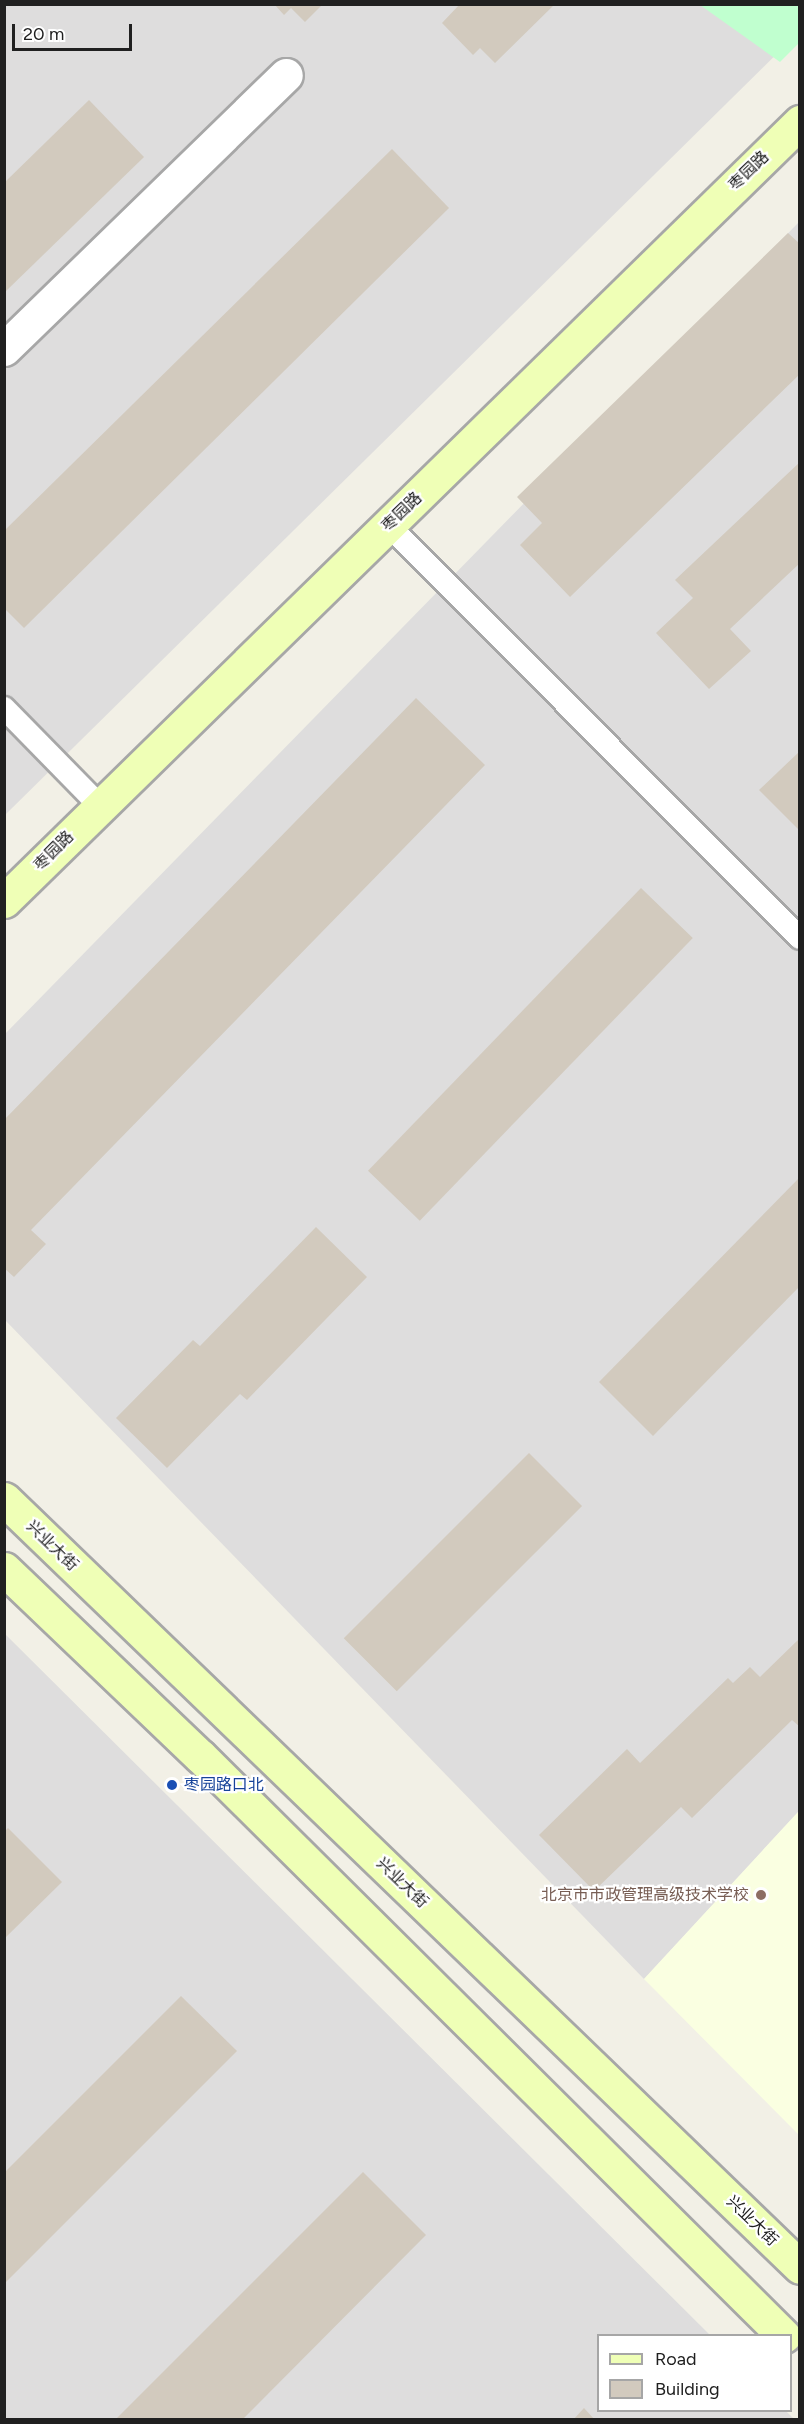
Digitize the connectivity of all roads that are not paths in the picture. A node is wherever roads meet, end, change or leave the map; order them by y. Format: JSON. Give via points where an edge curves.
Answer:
{"nodes":[{"id":1,"x":286,"y":75,"type":"dead end"},
{"id":2,"x":800,"y":122,"type":"edge"},
{"id":3,"x":4,"y":349,"type":"edge"},
{"id":4,"x":388,"y":525,"type":"junction"},
{"id":5,"x":4,"y":708,"type":"edge"},
{"id":6,"x":99,"y":805,"type":"junction"},
{"id":7,"x":4,"y":901,"type":"edge"},
{"id":8,"x":800,"y":938,"type":"edge"},
{"id":9,"x":4,"y":1499,"type":"edge"},
{"id":10,"x":4,"y":1569,"type":"edge"},
{"id":11,"x":800,"y":2267,"type":"edge"},
{"id":12,"x":782,"y":2334,"type":"edge"}],
"edges":[{"from":1,"to":3,"type":"street"},
{"from":2,"to":4,"type":"main road","name":"枣园路"},
{"from":4,"to":6,"type":"main road","name":"枣园路"},
{"from":4,"to":8,"type":"lane"},
{"from":5,"to":6,"type":"lane"},
{"from":6,"to":7,"type":"main road","name":"枣园路"},
{"from":9,"to":11,"type":"main road","name":"兴业大街"},
{"from":10,"to":12,"type":"main road","via":[[209,1764]]}]}
